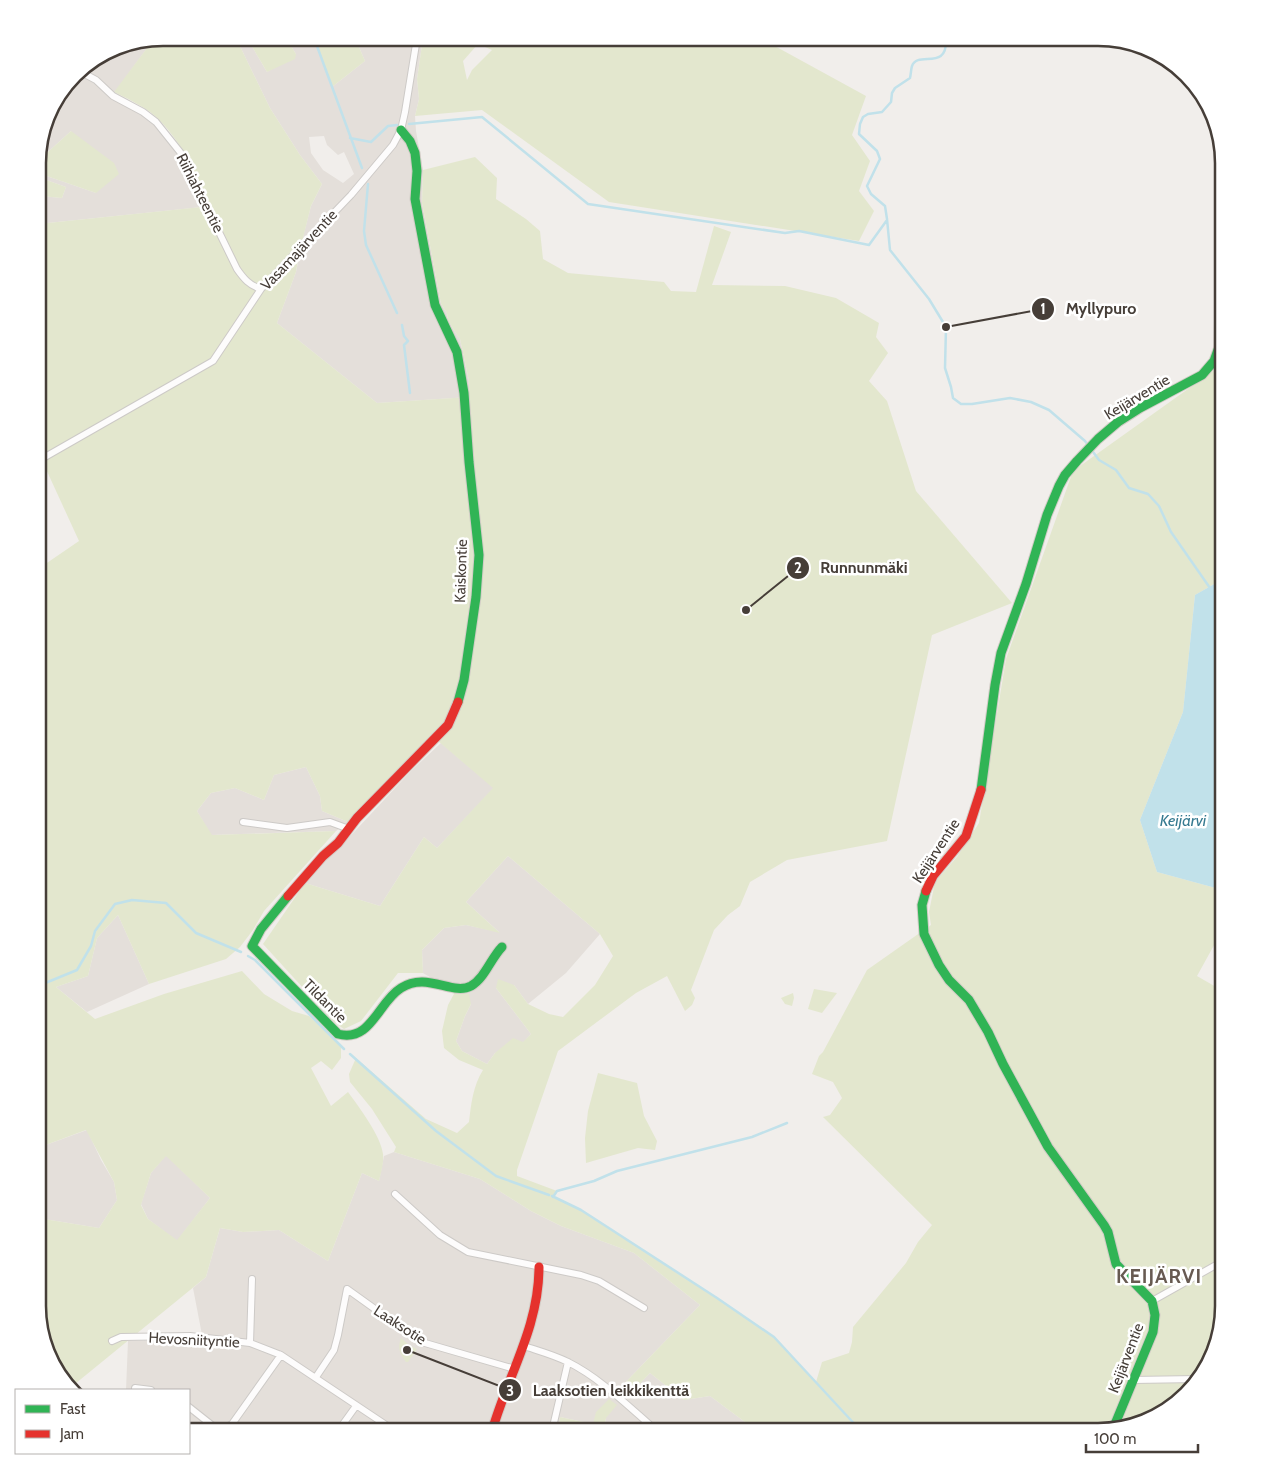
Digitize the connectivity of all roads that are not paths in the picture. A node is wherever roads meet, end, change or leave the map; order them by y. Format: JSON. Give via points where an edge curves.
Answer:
{"nodes":[{"id":1,"x":416,"y":47,"type":"edge"},
{"id":2,"x":86,"y":75,"type":"edge"},
{"id":3,"x":401,"y":130,"type":"junction"},
{"id":4,"x":261,"y":289,"type":"junction"},
{"id":5,"x":1215,"y":358,"type":"edge"},
{"id":6,"x":47,"y":455,"type":"edge"},
{"id":7,"x":243,"y":822,"type":"dead end"},
{"id":8,"x":349,"y":829,"type":"junction"},
{"id":9,"x":252,"y":946,"type":"joint"},
{"id":10,"x":502,"y":946,"type":"dead end"},
{"id":11,"x":395,"y":1194,"type":"dead end"},
{"id":12,"x":539,"y":1267,"type":"junction"},
{"id":13,"x":1215,"y":1267,"type":"edge"},
{"id":14,"x":252,"y":1279,"type":"dead end"},
{"id":15,"x":1152,"y":1302,"type":"junction"},
{"id":16,"x":644,"y":1308,"type":"dead end"},
{"id":17,"x":112,"y":1341,"type":"dead end"},
{"id":18,"x":250,"y":1343,"type":"junction"},
{"id":19,"x":524,"y":1346,"type":"junction"},
{"id":20,"x":281,"y":1355,"type":"junction"},
{"id":21,"x":568,"y":1362,"type":"junction"},
{"id":22,"x":515,"y":1368,"type":"junction"},
{"id":23,"x":316,"y":1377,"type":"junction"},
{"id":24,"x":1189,"y":1379,"type":"edge"},
{"id":25,"x":1133,"y":1380,"type":"junction"},
{"id":26,"x":135,"y":1388,"type":"dead end"},
{"id":27,"x":143,"y":1389,"type":"edge"},
{"id":28,"x":356,"y":1406,"type":"junction"},
{"id":29,"x":190,"y":1408,"type":"edge"},
{"id":30,"x":1116,"y":1421,"type":"edge"},
{"id":31,"x":209,"y":1423,"type":"edge"},
{"id":32,"x":233,"y":1423,"type":"edge"},
{"id":33,"x":344,"y":1423,"type":"edge"},
{"id":34,"x":384,"y":1423,"type":"edge"},
{"id":35,"x":494,"y":1423,"type":"edge"},
{"id":36,"x":554,"y":1423,"type":"edge"},
{"id":37,"x":648,"y":1423,"type":"edge"}],
"edges":[{"from":1,"to":3,"type":"street","name":"Vasamajärventie"},
{"from":2,"to":4,"type":"street","name":"Riihiahteentie","via":[[113,96],[156,122],[180,152],[237,269],[243,278]]},
{"from":3,"to":4,"type":"street","name":"Vasamajärventie","via":[[393,145],[351,195]]},
{"from":3,"to":8,"type":"street","name":"Kaiskontie","via":[[415,153],[415,199],[435,305],[456,352],[464,393],[479,555],[477,582],[464,680],[454,717]]},
{"from":4,"to":6,"type":"street","name":"Vasamajärventie","via":[[213,361]]},
{"from":5,"to":15,"type":"street","name":"Keijärventie","via":[[1202,375],[1118,422],[1065,475],[1001,653],[981,790],[972,821],[966,836],[933,876],[922,905],[922,923],[928,945],[939,965],[969,1000],[1048,1147],[1108,1232],[1116,1264]]},
{"from":7,"to":8,"type":"street","via":[[287,828],[330,822]]},
{"from":8,"to":9,"type":"street","name":"Kaiskontie","via":[[291,892],[261,929]]},
{"from":9,"to":10,"type":"street","name":"Tildantie","via":[[338,1034],[346,1037],[360,1034],[394,992],[414,981],[469,987]]},
{"from":11,"to":12,"type":"street","via":[[440,1235],[468,1252]]},
{"from":12,"to":16,"type":"street","via":[[599,1281]]},
{"from":12,"to":19,"type":"street","via":[[537,1302]]},
{"from":13,"to":15,"type":"street"},
{"from":14,"to":18,"type":"street"},
{"from":15,"to":25,"type":"street","name":"Keijärventie","via":[[1155,1315],[1153,1332]]},
{"from":17,"to":18,"type":"street","name":"Hevosniityntie","via":[[121,1336],[190,1336]]},
{"from":18,"to":20,"type":"street","name":"Hevosniityntie"},
{"from":19,"to":21,"type":"street"},
{"from":19,"to":22,"type":"street"},
{"from":20,"to":23,"type":"street","name":"Hevosniityntie"},
{"from":20,"to":32,"type":"street"},
{"from":21,"to":36,"type":"street"},
{"from":21,"to":37,"type":"street"},
{"from":22,"to":23,"type":"street","name":"Laaksotie","via":[[425,1343],[347,1289],[334,1350]]},
{"from":22,"to":35,"type":"street"},
{"from":23,"to":28,"type":"street","name":"Hevosniityntie"},
{"from":24,"to":25,"type":"street"},
{"from":25,"to":30,"type":"street","name":"Keijärventie"},
{"from":26,"to":27,"type":"street"},
{"from":28,"to":33,"type":"street"},
{"from":28,"to":34,"type":"street","name":"Hevosniityntie"},
{"from":29,"to":31,"type":"street"}]}
